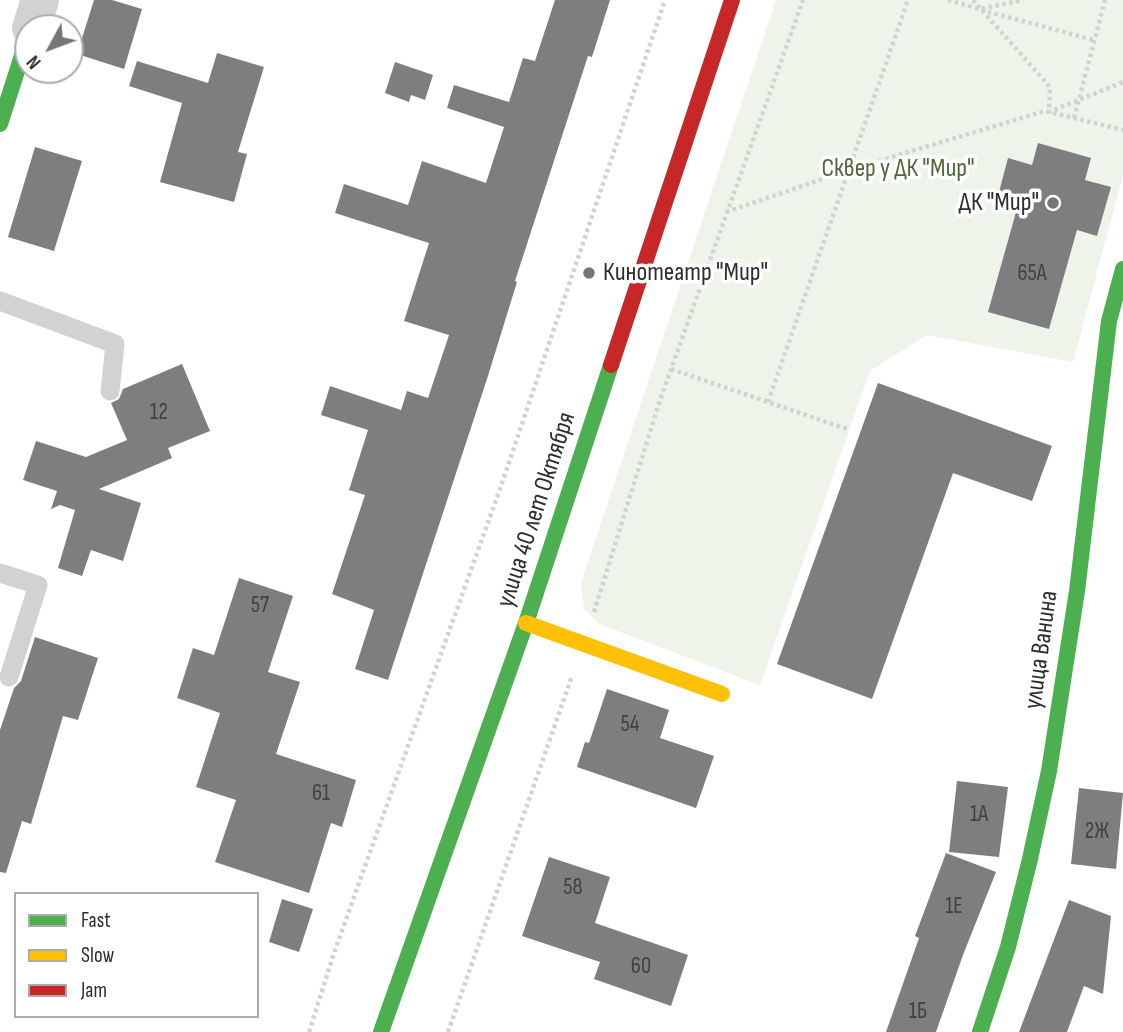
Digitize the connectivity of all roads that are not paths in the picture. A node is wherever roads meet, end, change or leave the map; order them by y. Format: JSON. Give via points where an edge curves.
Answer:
{"nodes":[{"id":1,"x":732,"y":0,"type":"edge"},
{"id":2,"x":14,"y":80,"type":"edge"},
{"id":3,"x":0,"y":124,"type":"edge"},
{"id":4,"x":1123,"y":270,"type":"edge"},
{"id":5,"x":0,"y":301,"type":"edge"},
{"id":6,"x":110,"y":391,"type":"dead end"},
{"id":7,"x":0,"y":573,"type":"edge"},
{"id":8,"x":526,"y":623,"type":"junction"},
{"id":9,"x":9,"y":677,"type":"dead end"},
{"id":10,"x":722,"y":694,"type":"dead end"},
{"id":11,"x":381,"y":1032,"type":"edge"},
{"id":12,"x":980,"y":1032,"type":"edge"}],
"edges":[{"from":1,"to":8,"type":"main road","name":"улица 40 лет Октября"},
{"from":2,"to":3,"type":"main road"},
{"from":4,"to":12,"type":"main road","name":"улица Ванина","via":[[1109,321],[1051,769],[1001,974]]},
{"from":5,"to":6,"type":"lane","via":[[115,344]]},
{"from":7,"to":9,"type":"lane","via":[[38,585]]},
{"from":8,"to":10,"type":"main road"},
{"from":8,"to":11,"type":"main road","name":"улица 40 лет Октября"}]}
